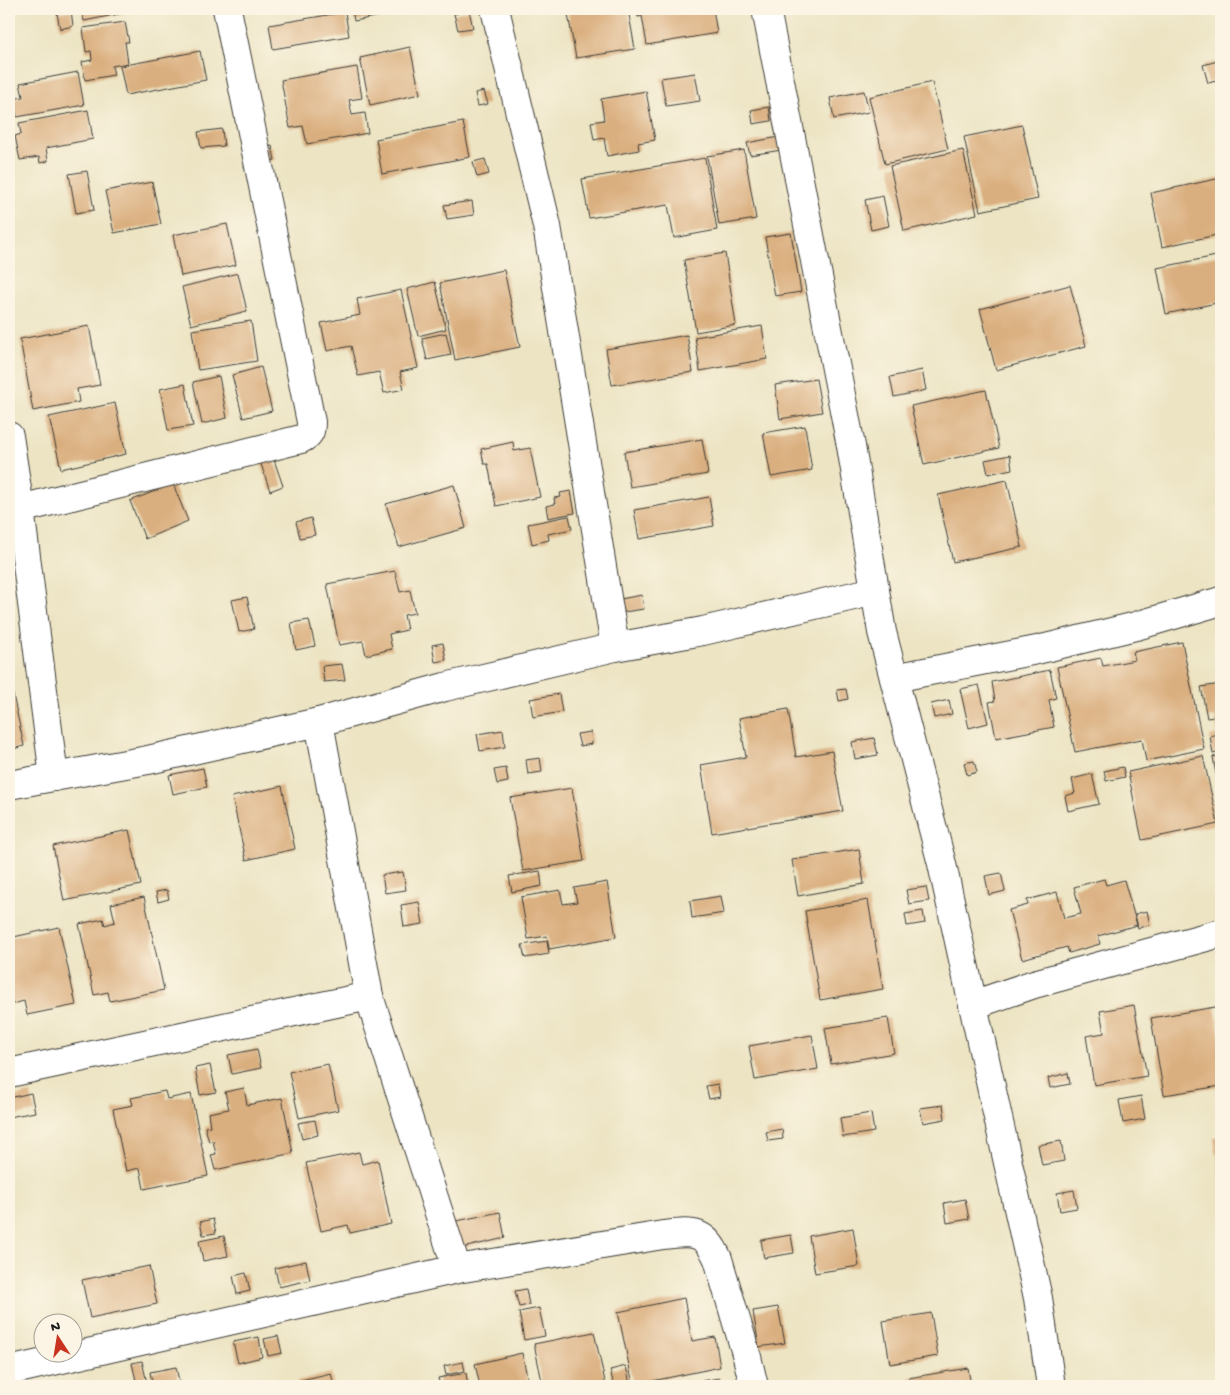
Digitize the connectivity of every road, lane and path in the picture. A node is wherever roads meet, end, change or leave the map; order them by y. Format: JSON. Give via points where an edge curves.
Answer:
{"nodes":[{"id":1,"x":228,"y":9,"type":"edge"},
{"id":2,"x":495,"y":9,"type":"edge"},
{"id":3,"x":766,"y":9,"type":"edge"},
{"id":4,"x":9,"y":436,"type":"edge"},
{"id":5,"x":20,"y":509,"type":"junction"},
{"id":6,"x":876,"y":591,"type":"junction"},
{"id":7,"x":1221,"y":601,"type":"edge"},
{"id":8,"x":615,"y":648,"type":"junction"},
{"id":9,"x":894,"y":678,"type":"junction"},
{"id":10,"x":319,"y":722,"type":"junction"},
{"id":11,"x":54,"y":776,"type":"junction"},
{"id":12,"x":9,"y":785,"type":"edge"},
{"id":13,"x":1221,"y":933,"type":"edge"},
{"id":14,"x":369,"y":996,"type":"junction"},
{"id":15,"x":973,"y":1006,"type":"junction"},
{"id":16,"x":9,"y":1073,"type":"edge"},
{"id":17,"x":457,"y":1268,"type":"junction"},
{"id":18,"x":9,"y":1372,"type":"edge"},
{"id":19,"x":754,"y":1386,"type":"edge"},
{"id":20,"x":1051,"y":1386,"type":"edge"}],
"edges":[{"from":1,"to":5,"type":"street","via":[[311,430],[301,440]]},
{"from":2,"to":8,"type":"street","via":[[547,226]]},
{"from":3,"to":6,"type":"street"},
{"from":4,"to":5,"type":"street"},
{"from":5,"to":11,"type":"street"},
{"from":6,"to":8,"type":"street"},
{"from":6,"to":9,"type":"street"},
{"from":7,"to":9,"type":"street","via":[[1037,650]]},
{"from":8,"to":10,"type":"street","via":[[446,687]]},
{"from":9,"to":15,"type":"street","via":[[942,864]]},
{"from":10,"to":11,"type":"street","via":[[148,760]]},
{"from":10,"to":14,"type":"street"},
{"from":11,"to":12,"type":"street"},
{"from":13,"to":15,"type":"street","via":[[1034,984]]},
{"from":14,"to":16,"type":"street"},
{"from":14,"to":17,"type":"street"},
{"from":15,"to":20,"type":"street","via":[[1038,1298]]},
{"from":17,"to":18,"type":"street"},
{"from":17,"to":19,"type":"street","via":[[663,1235],[694,1233],[712,1246],[718,1259]]}]}
